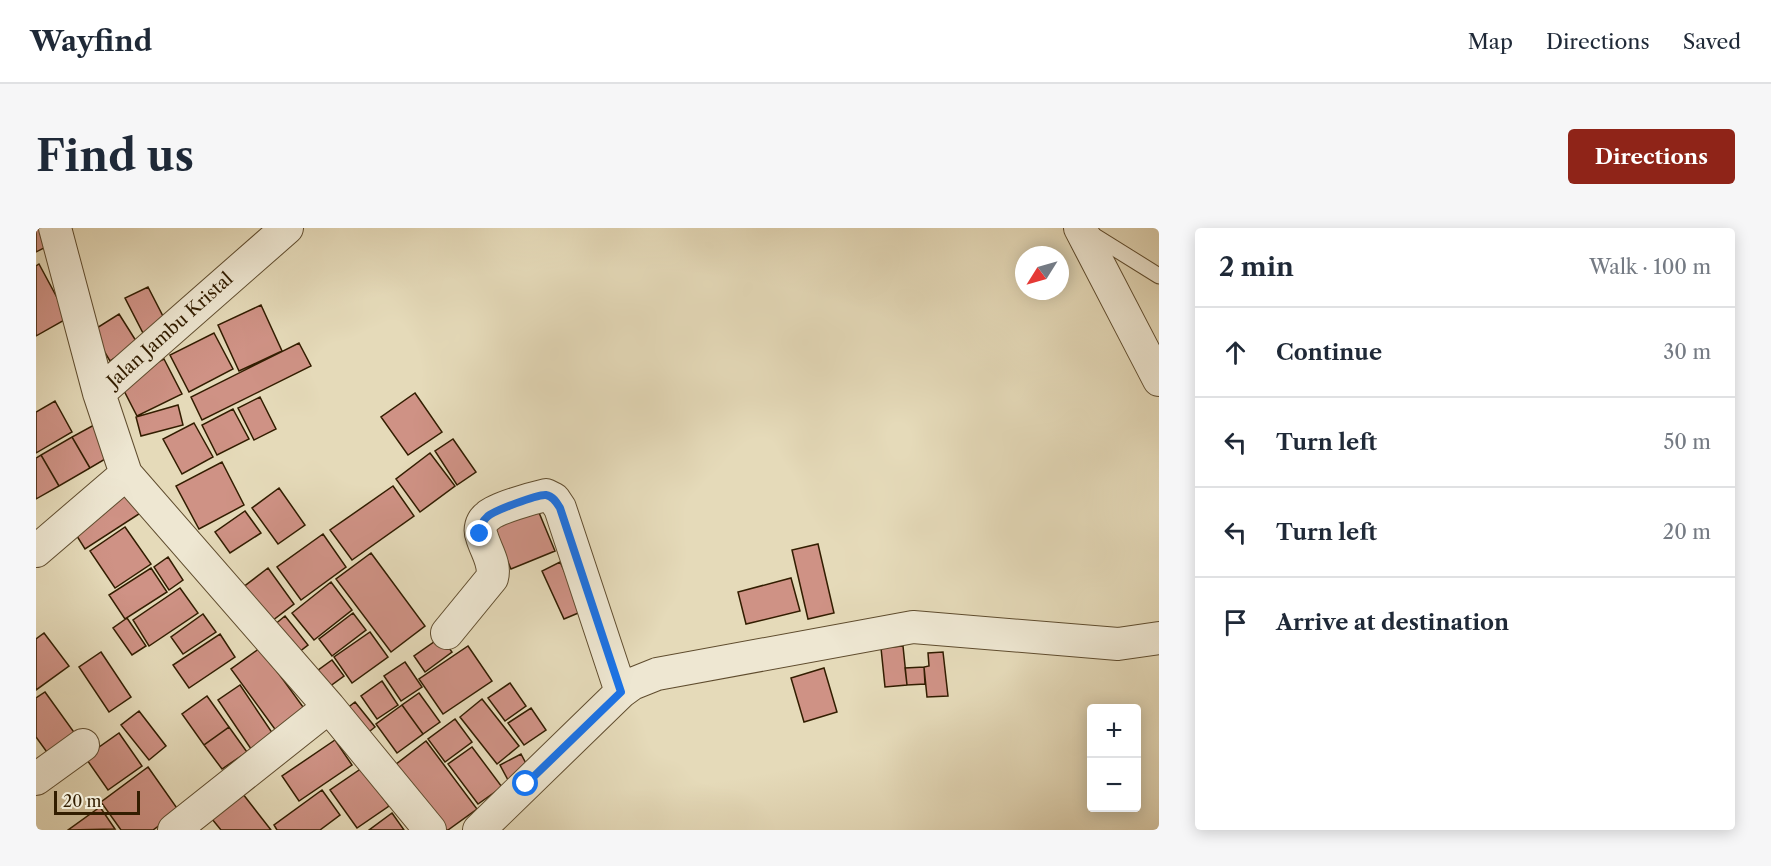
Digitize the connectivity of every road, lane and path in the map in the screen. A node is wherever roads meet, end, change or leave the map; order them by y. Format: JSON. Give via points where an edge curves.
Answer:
{"nodes":[{"id":1,"x":55,"y":228,"type":"edge"},
{"id":2,"x":286,"y":228,"type":"edge"},
{"id":3,"x":1081,"y":228,"type":"edge"},
{"id":4,"x":1159,"y":276,"type":"edge"},
{"id":5,"x":1159,"y":380,"type":"edge"},
{"id":6,"x":99,"y":393,"type":"junction"},
{"id":7,"x":126,"y":474,"type":"junction"},
{"id":8,"x":36,"y":551,"type":"edge"},
{"id":9,"x":447,"y":633,"type":"dead end"},
{"id":10,"x":1159,"y":638,"type":"edge"},
{"id":11,"x":621,"y":692,"type":"junction"},
{"id":12,"x":329,"y":707,"type":"junction"},
{"id":13,"x":83,"y":745,"type":"dead end"},
{"id":14,"x":36,"y":779,"type":"edge"},
{"id":15,"x":174,"y":830,"type":"edge"},
{"id":16,"x":430,"y":830,"type":"edge"},
{"id":17,"x":479,"y":830,"type":"edge"}],
"edges":[{"from":1,"to":6,"type":"street"},
{"from":2,"to":6,"type":"street","name":"Jalan Jambu Kristal"},
{"from":3,"to":4,"type":"lane"},
{"from":3,"to":5,"type":"street"},
{"from":6,"to":7,"type":"street","name":"Jalan Jambu Kristal"},
{"from":7,"to":8,"type":"street"},
{"from":7,"to":12,"type":"street"},
{"from":9,"to":11,"type":"street","via":[[492,578],[492,562],[480,534],[482,523],[498,511],[546,495],[560,508]]},
{"from":10,"to":11,"type":"street","via":[[1118,644],[913,627],[657,674]]},
{"from":11,"to":17,"type":"street"},
{"from":12,"to":15,"type":"street"},
{"from":12,"to":16,"type":"street"},
{"from":13,"to":14,"type":"street"}]}
